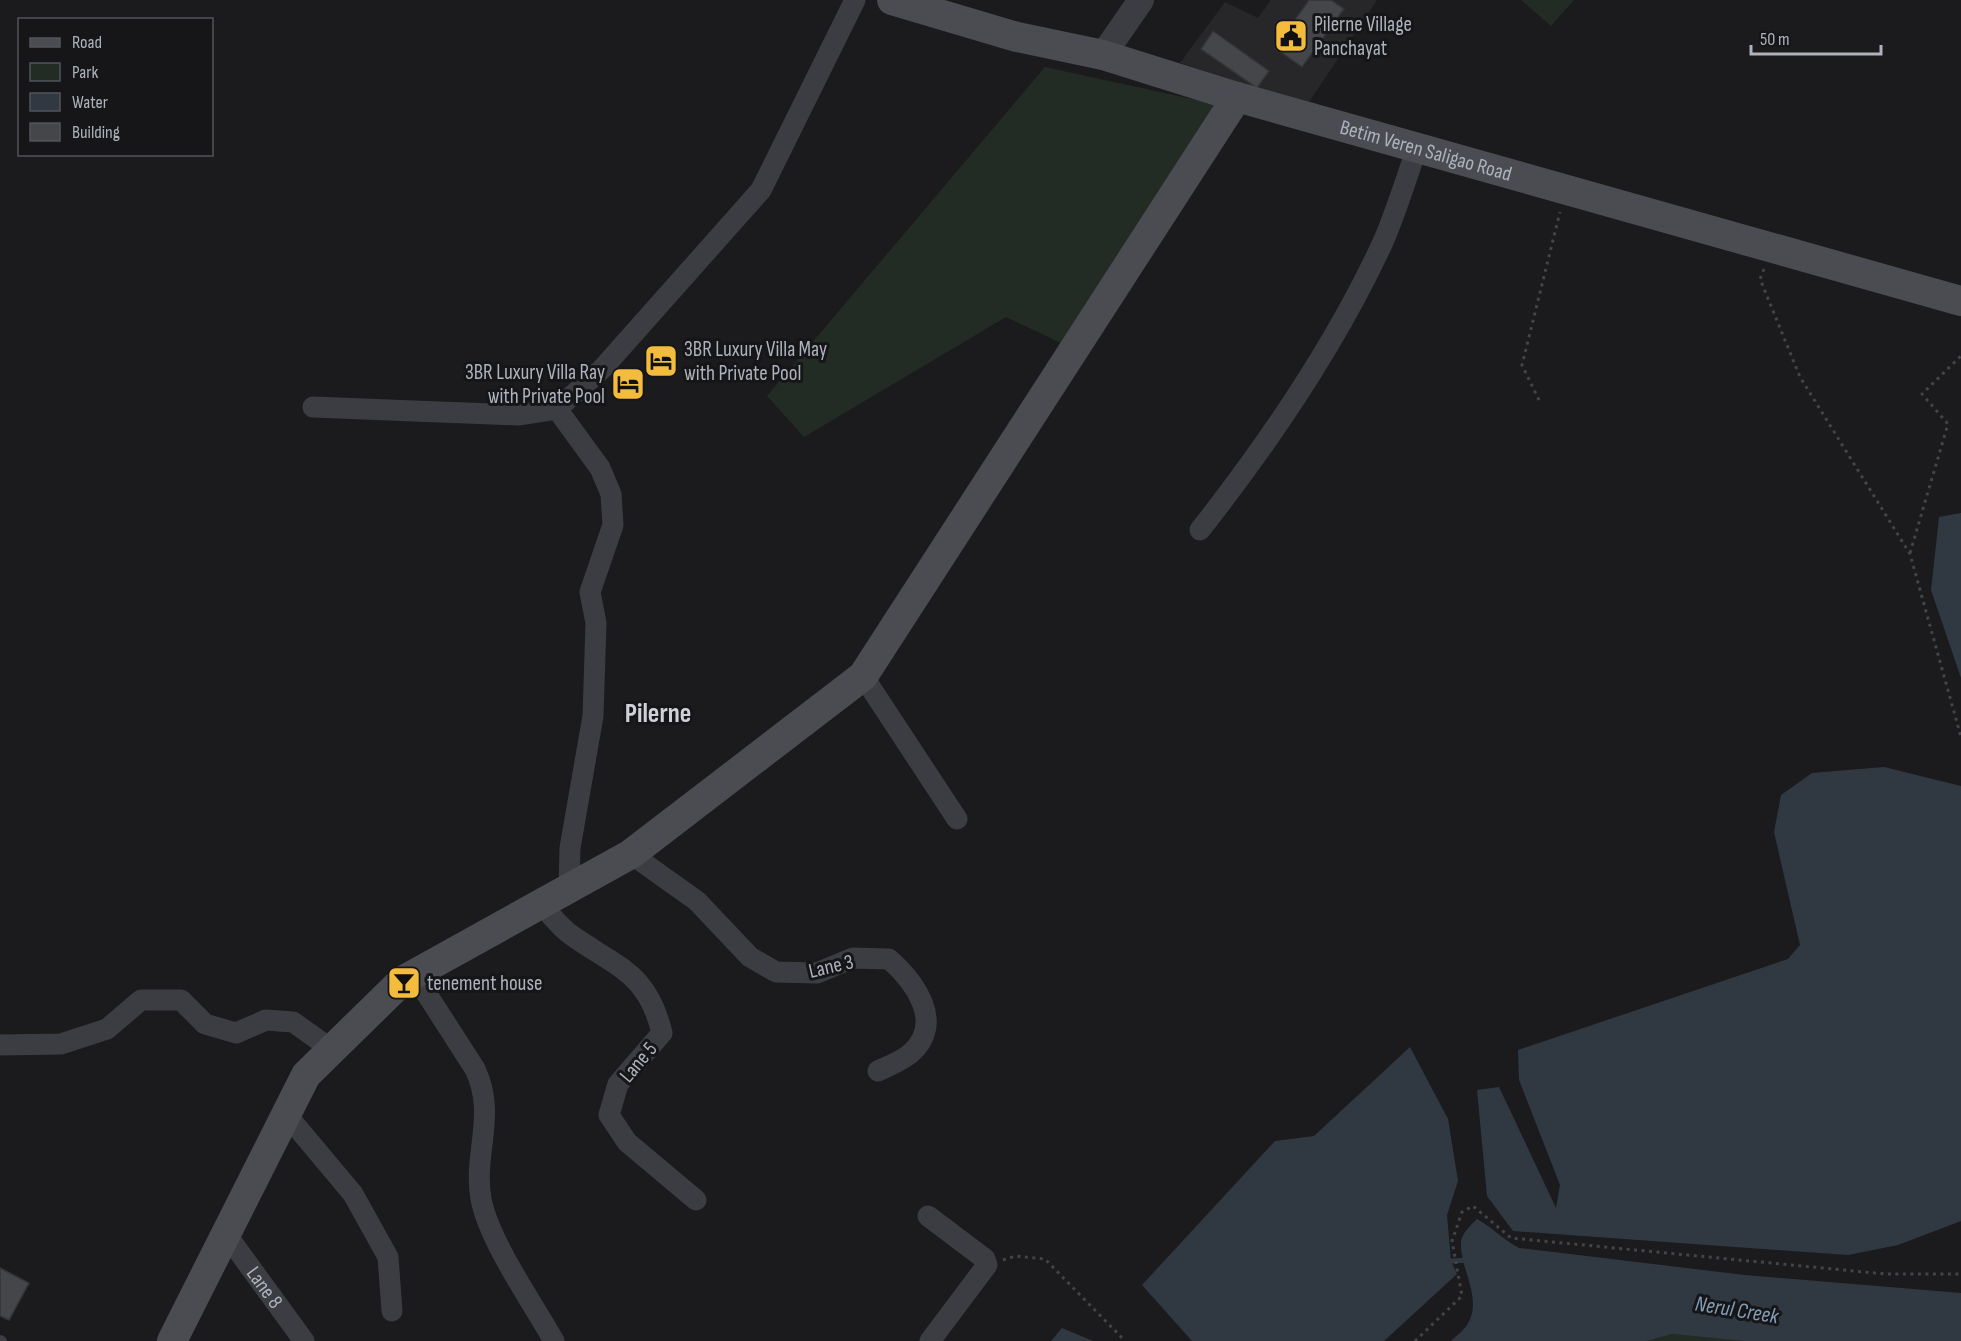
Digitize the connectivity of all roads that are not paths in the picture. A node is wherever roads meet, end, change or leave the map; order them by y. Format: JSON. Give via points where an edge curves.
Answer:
{"nodes":[{"id":1,"x":855,"y":0,"type":"edge"},
{"id":2,"x":892,"y":0,"type":"edge"},
{"id":3,"x":1142,"y":0,"type":"edge"},
{"id":4,"x":1104,"y":55,"type":"junction"},
{"id":5,"x":1237,"y":97,"type":"junction"},
{"id":6,"x":1417,"y":148,"type":"junction"},
{"id":7,"x":1961,"y":301,"type":"edge"},
{"id":8,"x":313,"y":407,"type":"dead end"},
{"id":9,"x":556,"y":409,"type":"junction"},
{"id":10,"x":1200,"y":530,"type":"dead end"},
{"id":11,"x":862,"y":676,"type":"junction"},
{"id":12,"x":957,"y":819,"type":"dead end"},
{"id":13,"x":631,"y":854,"type":"junction"},
{"id":14,"x":569,"y":888,"type":"junction"},
{"id":15,"x":541,"y":904,"type":"junction"},
{"id":16,"x":414,"y":974,"type":"junction"},
{"id":17,"x":0,"y":1045,"type":"edge"},
{"id":18,"x":331,"y":1049,"type":"junction"},
{"id":19,"x":878,"y":1071,"type":"dead end"},
{"id":20,"x":286,"y":1114,"type":"junction"},
{"id":21,"x":696,"y":1200,"type":"dead end"},
{"id":22,"x":928,"y":1216,"type":"dead end"},
{"id":23,"x":226,"y":1234,"type":"junction"},
{"id":24,"x":392,"y":1311,"type":"dead end"},
{"id":25,"x":172,"y":1341,"type":"edge"},
{"id":26,"x":304,"y":1341,"type":"edge"},
{"id":27,"x":554,"y":1341,"type":"edge"},
{"id":28,"x":930,"y":1341,"type":"edge"}],
"edges":[{"from":1,"to":9,"type":"street","via":[[761,190],[602,369]]},
{"from":2,"to":4,"type":"main road","name":"Betim Veren Saligao Road","via":[[1017,37]]},
{"from":3,"to":4,"type":"street"},
{"from":4,"to":5,"type":"main road","name":"Betim Veren Saligao Road"},
{"from":5,"to":6,"type":"main road","name":"Betim Veren Saligao Road"},
{"from":5,"to":11,"type":"main road"},
{"from":6,"to":7,"type":"main road","name":"Betim Veren Saligao Road"},
{"from":6,"to":10,"type":"street","via":[[1383,242],[1325,352],[1255,461]]},
{"from":8,"to":9,"type":"street","via":[[518,415]]},
{"from":9,"to":14,"type":"street","via":[[600,468],[611,494],[613,525],[590,592],[596,623],[593,716],[570,848]]},
{"from":11,"to":12,"type":"street"},
{"from":11,"to":13,"type":"main road"},
{"from":13,"to":14,"type":"main road"},
{"from":13,"to":19,"type":"street","name":"Lane 3","via":[[697,901],[750,957],[776,972],[817,973],[854,958],[890,959],[919,994],[927,1029],[911,1053]]},
{"from":14,"to":15,"type":"main road"},
{"from":15,"to":16,"type":"main road"},
{"from":15,"to":21,"type":"street","name":"Lane 5","via":[[571,936],[637,980],[656,1010],[662,1034],[618,1084],[609,1115],[627,1143]]},
{"from":16,"to":18,"type":"main road"},
{"from":16,"to":27,"type":"street","via":[[483,1085],[486,1102],[479,1172],[486,1221]]},
{"from":17,"to":18,"type":"street","via":[[61,1044],[107,1029],[141,1000],[181,1000],[206,1024],[236,1033],[266,1020],[293,1022]]},
{"from":18,"to":20,"type":"main road","via":[[306,1075]]},
{"from":20,"to":23,"type":"main road"},
{"from":20,"to":24,"type":"street","via":[[353,1194],[388,1257]]},
{"from":22,"to":28,"type":"street","via":[[985,1259],[987,1265]]},
{"from":23,"to":25,"type":"main road"},
{"from":23,"to":26,"type":"street","name":"Lane 8"}]}
